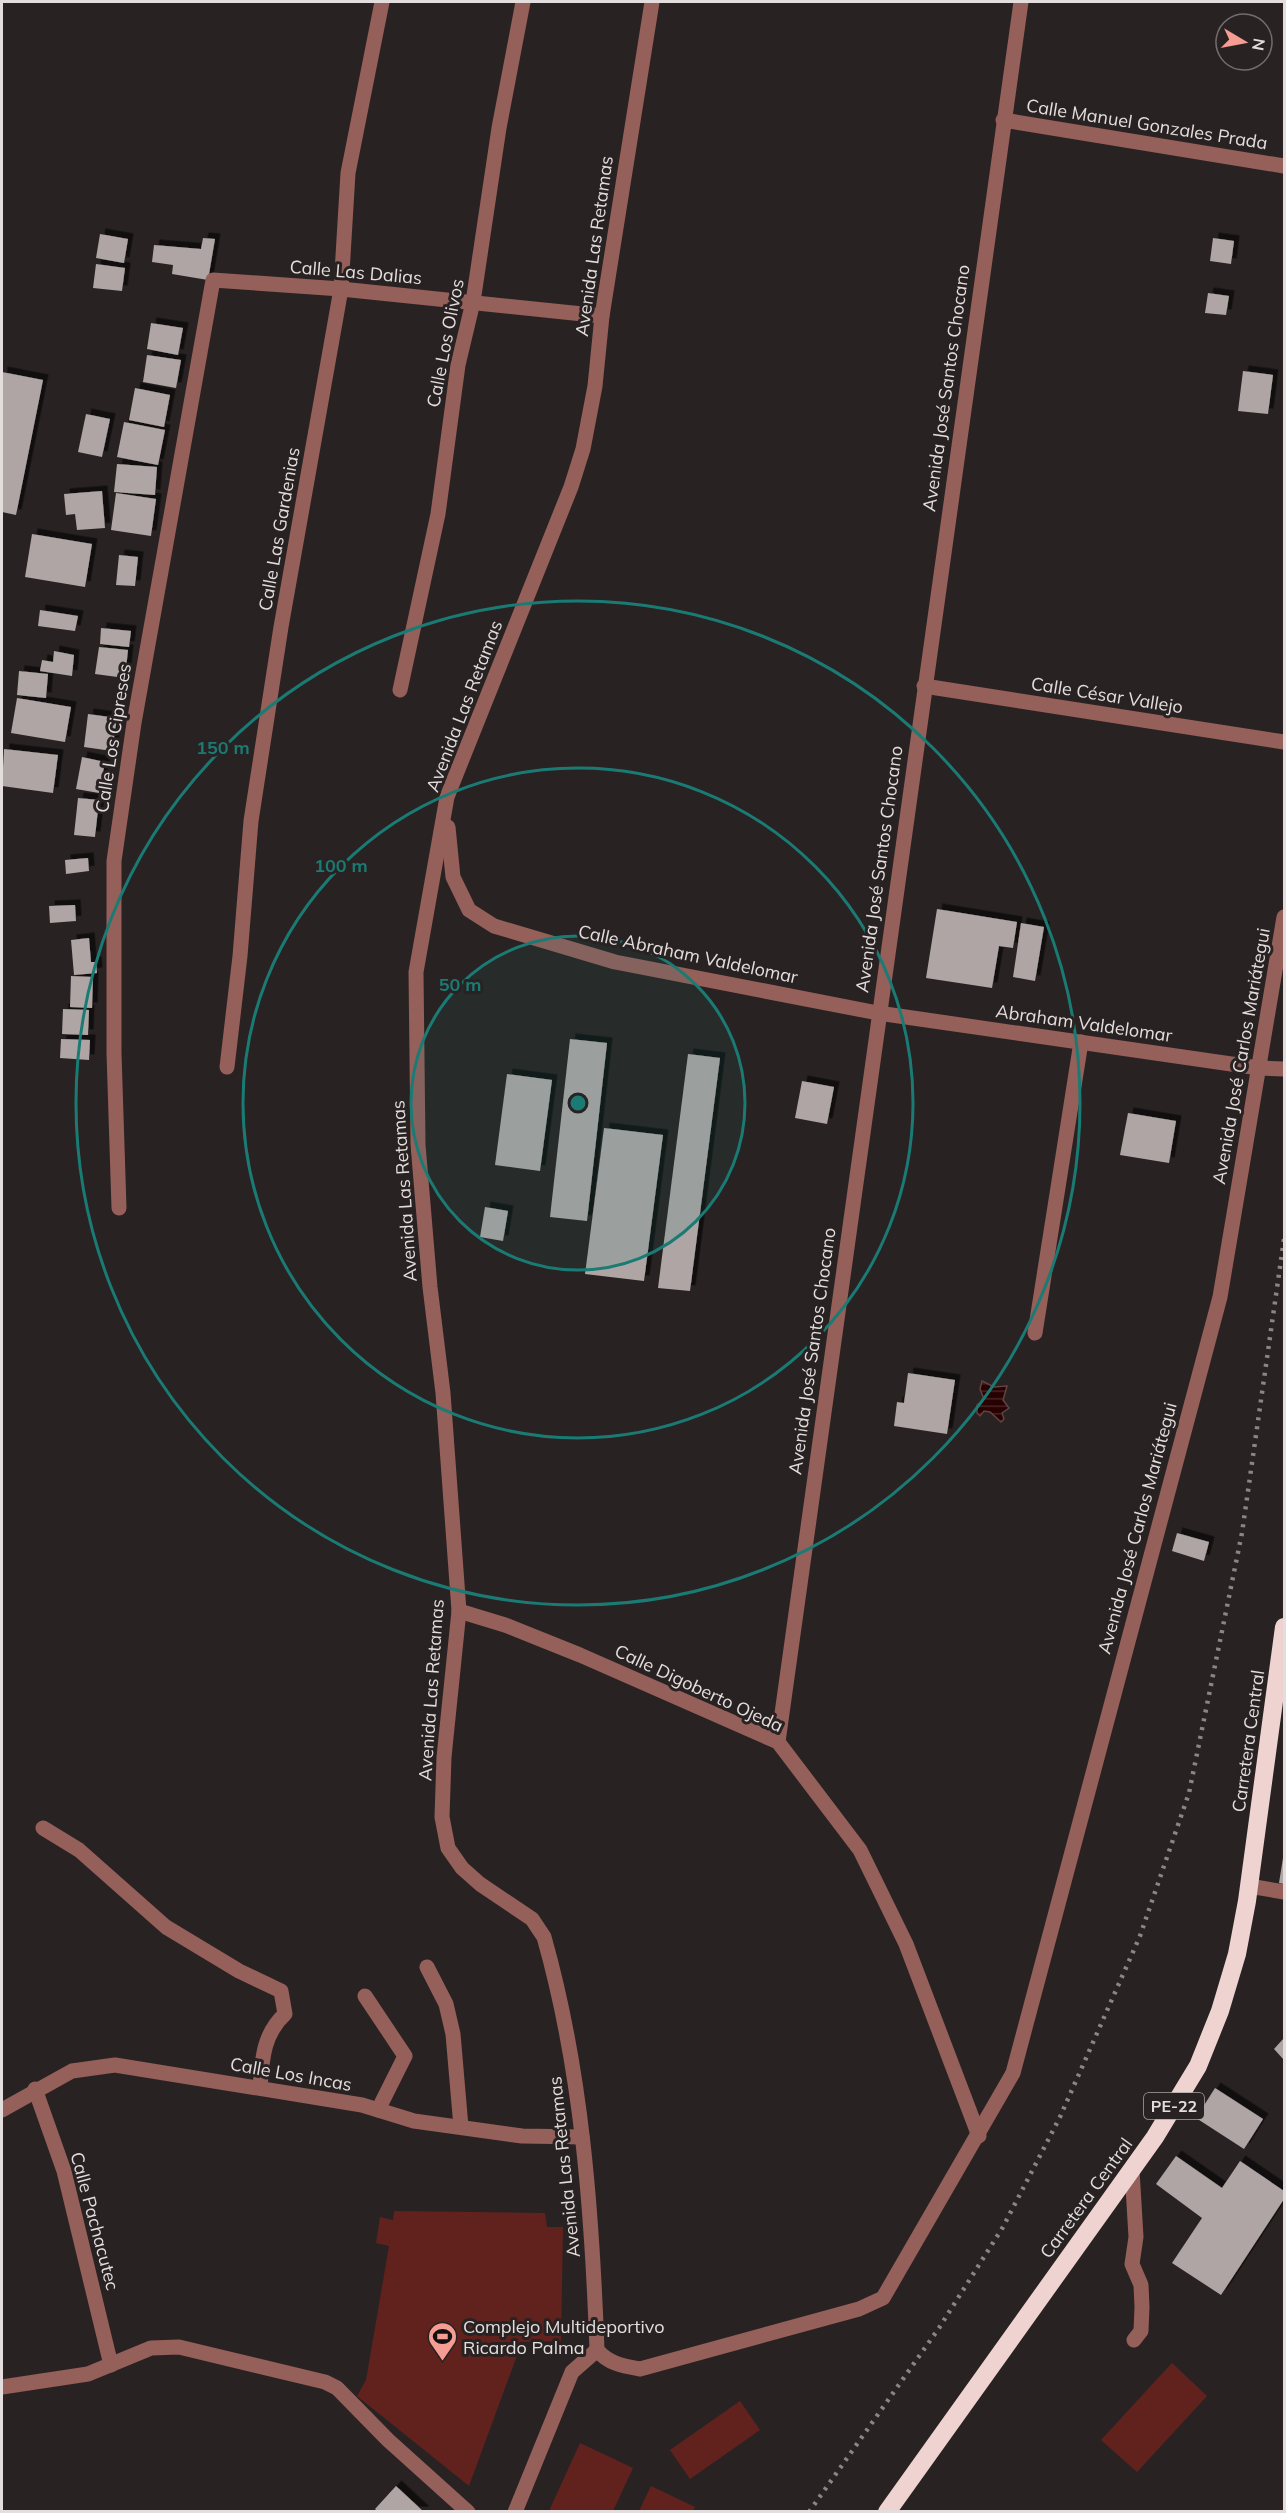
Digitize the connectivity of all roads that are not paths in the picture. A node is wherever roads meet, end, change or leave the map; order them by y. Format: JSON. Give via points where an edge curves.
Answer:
{"nodes":[{"id":1,"x":382,"y":2,"type":"edge"},
{"id":2,"x":523,"y":2,"type":"edge"},
{"id":3,"x":652,"y":2,"type":"edge"},
{"id":4,"x":1021,"y":2,"type":"edge"},
{"id":5,"x":1003,"y":120,"type":"junction"},
{"id":6,"x":1284,"y":166,"type":"edge"},
{"id":7,"x":213,"y":279,"type":"joint"},
{"id":8,"x":341,"y":289,"type":"junction"},
{"id":9,"x":473,"y":302,"type":"junction"},
{"id":10,"x":602,"y":316,"type":"junction"},
{"id":11,"x":924,"y":686,"type":"junction"},
{"id":12,"x":400,"y":690,"type":"dead end"},
{"id":13,"x":1284,"y":742,"type":"edge"},
{"id":14,"x":447,"y":797,"type":"junction"},
{"id":15,"x":1284,"y":917,"type":"edge"},
{"id":16,"x":878,"y":1013,"type":"junction"},
{"id":17,"x":1081,"y":1042,"type":"junction"},
{"id":18,"x":227,"y":1067,"type":"dead end"},
{"id":19,"x":1259,"y":1068,"type":"junction"},
{"id":20,"x":1284,"y":1068,"type":"edge"},
{"id":21,"x":119,"y":1208,"type":"dead end"},
{"id":22,"x":1035,"y":1333,"type":"dead end"},
{"id":23,"x":459,"y":1611,"type":"junction"},
{"id":24,"x":1284,"y":1627,"type":"edge"},
{"id":25,"x":778,"y":1742,"type":"junction"},
{"id":26,"x":43,"y":1828,"type":"dead end"},
{"id":27,"x":1249,"y":1886,"type":"junction"},
{"id":28,"x":1284,"y":1892,"type":"edge"},
{"id":29,"x":427,"y":1967,"type":"dead end"},
{"id":30,"x":365,"y":1996,"type":"dead end"},
{"id":31,"x":260,"y":2088,"type":"junction"},
{"id":32,"x":35,"y":2089,"type":"junction"},
{"id":33,"x":2,"y":2110,"type":"edge"},
{"id":34,"x":378,"y":2110,"type":"junction"},
{"id":35,"x":461,"y":2127,"type":"junction"},
{"id":36,"x":979,"y":2136,"type":"junction"},
{"id":37,"x":582,"y":2137,"type":"junction"},
{"id":38,"x":1132,"y":2170,"type":"junction"},
{"id":39,"x":1134,"y":2340,"type":"dead end"},
{"id":40,"x":601,"y":2354,"type":"junction"},
{"id":41,"x":111,"y":2365,"type":"junction"},
{"id":42,"x":2,"y":2387,"type":"edge"},
{"id":43,"x":468,"y":2511,"type":"edge"},
{"id":44,"x":515,"y":2511,"type":"edge"},
{"id":45,"x":887,"y":2511,"type":"edge"}],
"edges":[{"from":1,"to":8,"type":"street","name":"Calle Las Gardenias","via":[[348,173]]},
{"from":2,"to":9,"type":"street","name":"Calle Los Olivos"},
{"from":3,"to":10,"type":"street","name":"Avenida Las Retamas"},
{"from":4,"to":5,"type":"street","name":"Avenida José Santos Chocano"},
{"from":5,"to":6,"type":"street","name":"Calle Manuel Gonzales Prada"},
{"from":5,"to":11,"type":"street","name":"Avenida José Santos Chocano"},
{"from":7,"to":8,"type":"street","name":"Calle Las Dalias"},
{"from":7,"to":21,"type":"street","name":"Calle Los Cipreses","via":[[134,723],[114,861]]},
{"from":8,"to":9,"type":"street","name":"Calle Las Dalias"},
{"from":8,"to":18,"type":"street","name":"Calle Las Gardenias","via":[[251,821]]},
{"from":9,"to":10,"type":"street","name":"Calle Las Dalias"},
{"from":9,"to":12,"type":"street","name":"Calle Los Olivos","via":[[458,365],[438,513]]},
{"from":10,"to":14,"type":"street","name":"Avenida Las Retamas","via":[[595,386],[571,487]]},
{"from":11,"to":13,"type":"street","name":"Calle César Vallejo"},
{"from":11,"to":16,"type":"street","name":"Avenida José Santos Chocano"},
{"from":14,"to":16,"type":"street","name":"Calle Abraham Valdelomar","via":[[453,877],[469,910],[494,926],[615,962]]},
{"from":14,"to":23,"type":"street","name":"Avenida Las Retamas","via":[[416,972],[418,1145],[443,1393]]},
{"from":15,"to":19,"type":"street","name":"Avenida José Carlos Mariátegui"},
{"from":16,"to":17,"type":"street","name":"Abraham Valdelomar"},
{"from":16,"to":25,"type":"street","name":"Avenida José Santos Chocano"},
{"from":17,"to":19,"type":"street","name":"Abraham Valdelomar"},
{"from":17,"to":22,"type":"street"},
{"from":19,"to":20,"type":"street","name":"Abraham Valdelomar"},
{"from":19,"to":36,"type":"street","name":"Avenida José Carlos Mariátegui","via":[[1220,1297],[1013,2073]]},
{"from":23,"to":25,"type":"street","name":"Calle Digoberto Ojeda","via":[[580,1655]]},
{"from":23,"to":37,"type":"street","name":"Avenida Las Retamas","via":[[444,1757],[442,1817],[448,1848],[462,1868],[532,1919],[544,1937],[578,2096]]},
{"from":24,"to":27,"type":"highway","name":"Carretera Central","number":"PE-22"},
{"from":25,"to":36,"type":"street","name":"Calle Digoberto Ojeda","via":[[860,1850],[906,1944]]},
{"from":26,"to":31,"type":"street","via":[[79,1850],[166,1927],[280,1991],[285,2014],[274,2023],[267,2038]]},
{"from":27,"to":28,"type":"street"},
{"from":27,"to":38,"type":"highway","name":"Carretera Central","number":"PE-22","via":[[1237,1954],[1198,2066]]},
{"from":29,"to":35,"type":"street","via":[[446,2004],[453,2034]]},
{"from":30,"to":34,"type":"street","via":[[405,2056]]},
{"from":31,"to":32,"type":"street","name":"Calle Los Incas","via":[[115,2065],[72,2071]]},
{"from":31,"to":34,"type":"street","name":"Calle Los Incas"},
{"from":32,"to":33,"type":"street","name":"Calle Los Incas"},
{"from":32,"to":41,"type":"street","name":"Calle Pachacutec","via":[[64,2171]]},
{"from":34,"to":35,"type":"street","name":"Calle Los Incas","via":[[414,2121]]},
{"from":35,"to":37,"type":"street","name":"Calle Los Incas","via":[[522,2136]]},
{"from":36,"to":40,"type":"street","name":"Avenida José Carlos Mariátegui","via":[[883,2298],[640,2369],[616,2365]]},
{"from":37,"to":40,"type":"street","name":"Avenida Las Retamas"},
{"from":38,"to":39,"type":"street","via":[[1136,2237],[1132,2264],[1141,2285],[1142,2307],[1141,2331]]},
{"from":38,"to":45,"type":"highway","name":"Carretera Central","number":"PE-22"},
{"from":40,"to":44,"type":"street","via":[[572,2372]]},
{"from":41,"to":42,"type":"street","via":[[88,2374]]},
{"from":41,"to":43,"type":"street","via":[[151,2348],[179,2347],[326,2382]]}]}
